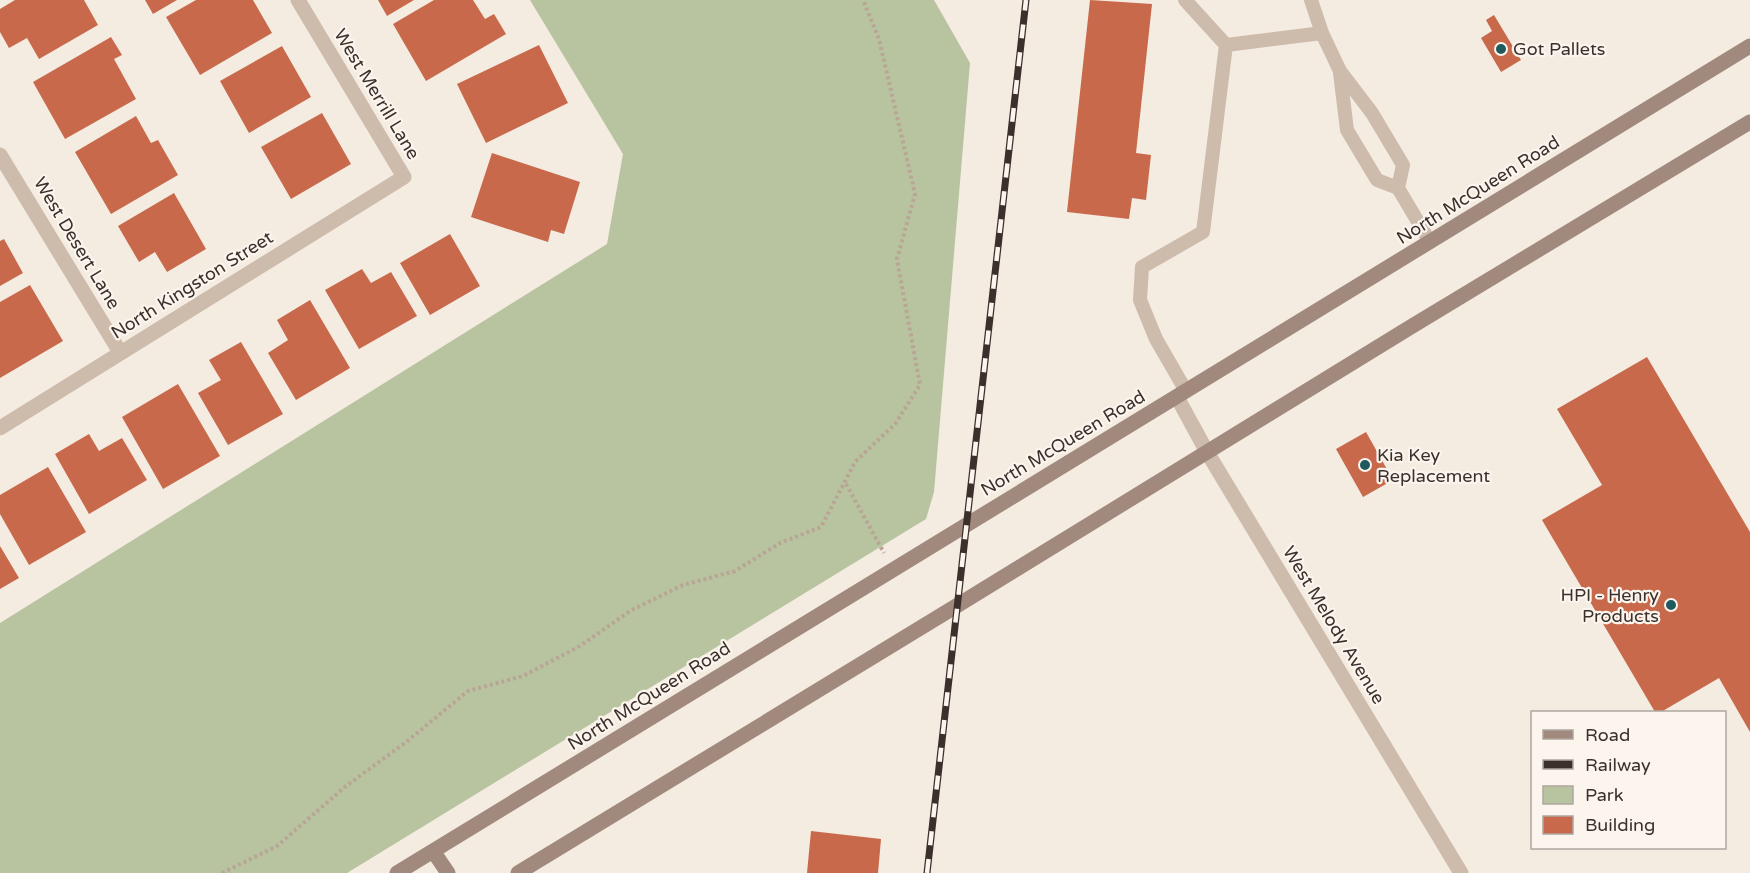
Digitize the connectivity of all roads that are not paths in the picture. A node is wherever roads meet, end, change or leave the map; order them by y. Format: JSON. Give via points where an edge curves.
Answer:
{"nodes":[{"id":1,"x":298,"y":0,"type":"edge"},
{"id":2,"x":1185,"y":0,"type":"edge"},
{"id":3,"x":1311,"y":0,"type":"edge"},
{"id":4,"x":1322,"y":33,"type":"junction"},
{"id":5,"x":1226,"y":45,"type":"junction"},
{"id":6,"x":1750,"y":46,"type":"edge"},
{"id":7,"x":1340,"y":71,"type":"junction"},
{"id":8,"x":1750,"y":122,"type":"edge"},
{"id":9,"x":0,"y":155,"type":"edge"},
{"id":10,"x":404,"y":177,"type":"joint"},
{"id":11,"x":1398,"y":188,"type":"junction"},
{"id":12,"x":1430,"y":242,"type":"junction"},
{"id":13,"x":120,"y":352,"type":"junction"},
{"id":14,"x":1181,"y":394,"type":"junction"},
{"id":15,"x":0,"y":428,"type":"edge"},
{"id":16,"x":1207,"y":452,"type":"junction"},
{"id":17,"x":433,"y":851,"type":"junction"},
{"id":18,"x":397,"y":873,"type":"edge"},
{"id":19,"x":448,"y":873,"type":"edge"},
{"id":20,"x":518,"y":873,"type":"edge"},
{"id":21,"x":1461,"y":873,"type":"edge"}],
"edges":[{"from":1,"to":10,"type":"street","name":"West Merrill Lane"},
{"from":2,"to":5,"type":"lane"},
{"from":3,"to":4,"type":"lane"},
{"from":4,"to":5,"type":"lane"},
{"from":4,"to":7,"type":"lane"},
{"from":5,"to":14,"type":"lane","via":[[1203,232],[1142,267],[1140,300]]},
{"from":6,"to":12,"type":"main road","name":"North McQueen Road"},
{"from":7,"to":11,"type":"lane","via":[[1372,113],[1403,165]]},
{"from":7,"to":11,"type":"lane","via":[[1347,130],[1377,180]]},
{"from":8,"to":16,"type":"main road"},
{"from":9,"to":13,"type":"street","name":"West Desert Lane"},
{"from":10,"to":13,"type":"street","name":"North Kingston Street"},
{"from":11,"to":12,"type":"lane"},
{"from":12,"to":14,"type":"main road","name":"North McQueen Road"},
{"from":13,"to":15,"type":"street","name":"North Kingston Street"},
{"from":14,"to":16,"type":"street","name":"West Melody Avenue"},
{"from":14,"to":17,"type":"main road","name":"North McQueen Road"},
{"from":16,"to":20,"type":"main road"},
{"from":16,"to":21,"type":"street","name":"West Melody Avenue"},
{"from":17,"to":18,"type":"main road","name":"North McQueen Road"},
{"from":17,"to":19,"type":"main road"}]}
